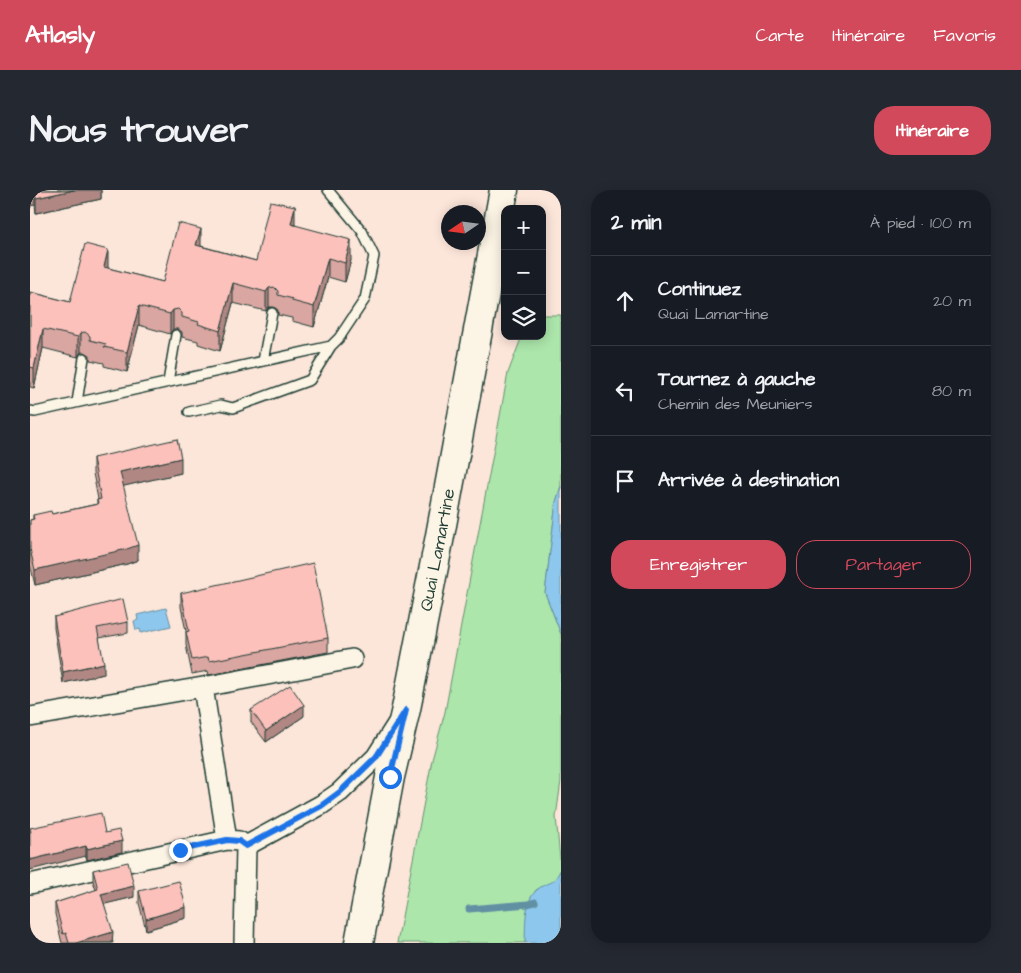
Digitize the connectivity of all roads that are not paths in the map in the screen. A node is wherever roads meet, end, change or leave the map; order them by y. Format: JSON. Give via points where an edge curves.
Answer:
{"nodes":[{"id":1,"x":328,"y":190,"type":"edge"},
{"id":2,"x":504,"y":190,"type":"edge"},
{"id":3,"x":272,"y":313,"type":"dead end"},
{"id":4,"x":176,"y":335,"type":"dead end"},
{"id":5,"x":331,"y":346,"type":"junction"},
{"id":6,"x":84,"y":358,"type":"dead end"},
{"id":7,"x":263,"y":361,"type":"junction"},
{"id":8,"x":168,"y":382,"type":"junction"},
{"id":9,"x":77,"y":402,"type":"junction"},
{"id":10,"x":30,"y":411,"type":"edge"},
{"id":11,"x":189,"y":412,"type":"dead end"},
{"id":12,"x":352,"y":658,"type":"dead end"},
{"id":13,"x":203,"y":686,"type":"junction"},
{"id":14,"x":406,"y":710,"type":"junction"},
{"id":15,"x":30,"y":717,"type":"edge"},
{"id":16,"x":227,"y":840,"type":"junction"},
{"id":17,"x":246,"y":846,"type":"junction"},
{"id":18,"x":30,"y":884,"type":"edge"},
{"id":19,"x":244,"y":943,"type":"edge"},
{"id":20,"x":359,"y":943,"type":"edge"}],
"edges":[{"from":1,"to":5,"type":"lane","via":[[362,231],[374,256],[365,299]]},
{"from":2,"to":14,"type":"main road","name":"Quai Lamartine"},
{"from":3,"to":7,"type":"lane"},
{"from":4,"to":8,"type":"lane"},
{"from":5,"to":7,"type":"lane"},
{"from":5,"to":11,"type":"lane","via":[[310,380],[233,408],[222,405]]},
{"from":6,"to":9,"type":"lane"},
{"from":7,"to":8,"type":"lane"},
{"from":8,"to":9,"type":"lane"},
{"from":9,"to":10,"type":"lane"},
{"from":12,"to":13,"type":"street"},
{"from":13,"to":15,"type":"street"},
{"from":13,"to":16,"type":"street"},
{"from":14,"to":17,"type":"street","via":[[376,757],[340,792],[321,806]]},
{"from":14,"to":20,"type":"main road","name":"Quai Lamartine"},
{"from":16,"to":17,"type":"street","via":[[239,841]]},
{"from":16,"to":18,"type":"street"},
{"from":17,"to":19,"type":"street"}]}
